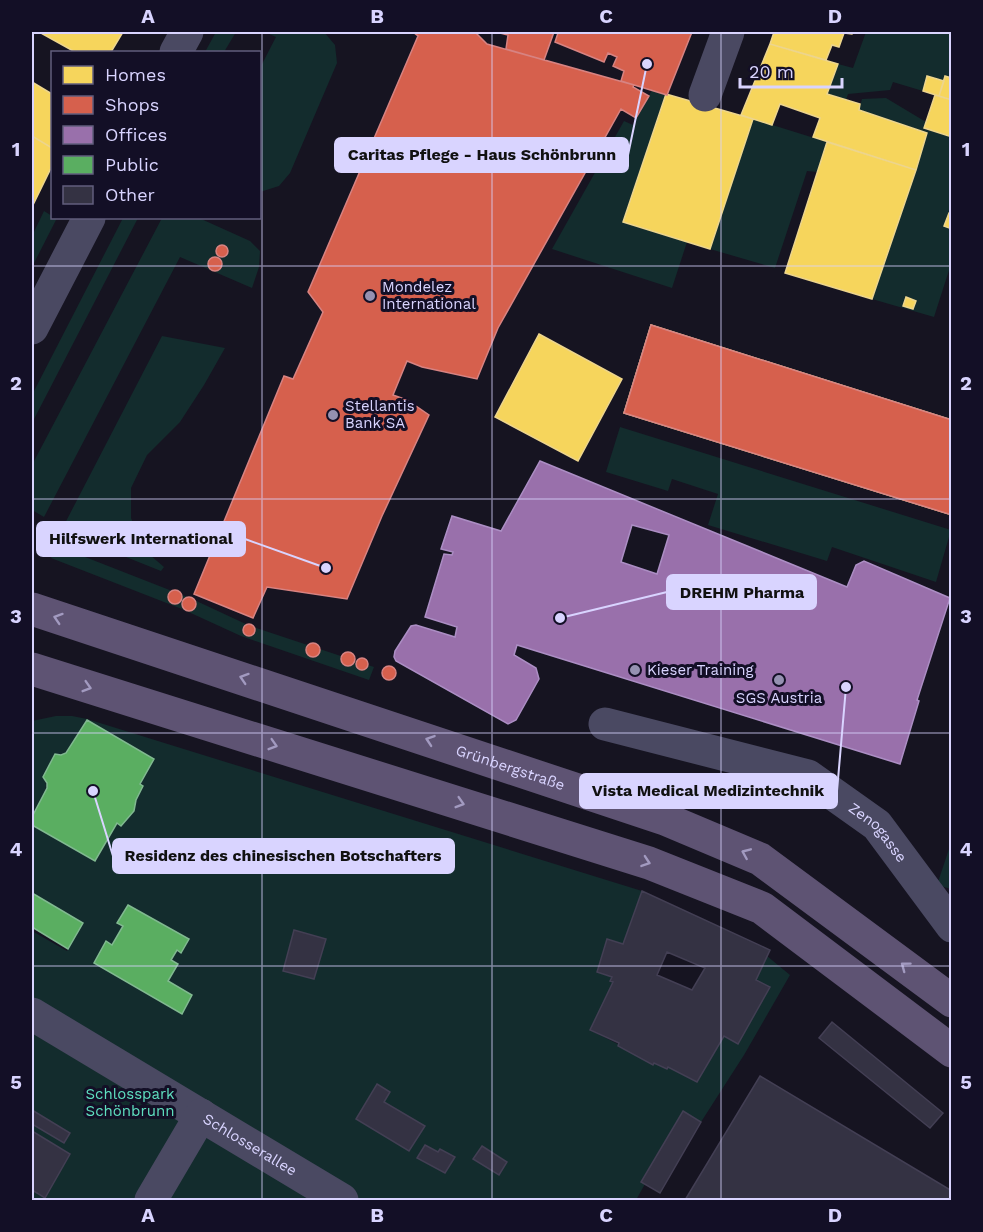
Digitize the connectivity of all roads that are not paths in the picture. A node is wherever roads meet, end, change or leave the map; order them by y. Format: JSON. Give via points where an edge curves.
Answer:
{"nodes":[{"id":1,"x":187,"y":32,"type":"edge"},
{"id":2,"x":728,"y":32,"type":"edge"},
{"id":3,"x":177,"y":51,"type":"edge"},
{"id":4,"x":705,"y":96,"type":"dead end"},
{"id":5,"x":88,"y":219,"type":"edge"},
{"id":6,"x":32,"y":328,"type":"edge"},
{"id":7,"x":32,"y":609,"type":"edge"},
{"id":8,"x":32,"y":669,"type":"edge"},
{"id":9,"x":605,"y":724,"type":"dead end"},
{"id":10,"x":951,"y":926,"type":"edge"},
{"id":11,"x":951,"y":1001,"type":"edge"},
{"id":12,"x":32,"y":1014,"type":"edge"},
{"id":13,"x":951,"y":1051,"type":"edge"},
{"id":14,"x":201,"y":1116,"type":"junction"},
{"id":15,"x":151,"y":1200,"type":"edge"},
{"id":16,"x":342,"y":1200,"type":"edge"}],
"edges":[{"from":1,"to":3,"type":"street"},
{"from":2,"to":4,"type":"street"},
{"from":5,"to":6,"type":"street"},
{"from":11,"to":7,"type":"main road","name":"Grünbergstraße","one_way":true,"via":[[760,860],[728,846],[664,819]]},
{"from":8,"to":13,"type":"main road","one_way":true,"via":[[649,863],[762,908]]},
{"from":9,"to":10,"type":"street","name":"Zenogasse","via":[[808,776],[877,825]]},
{"from":12,"to":14,"type":"street","name":"Schlosserallee"},
{"from":14,"to":15,"type":"street"},
{"from":14,"to":16,"type":"street","name":"Schlosserallee"}]}
